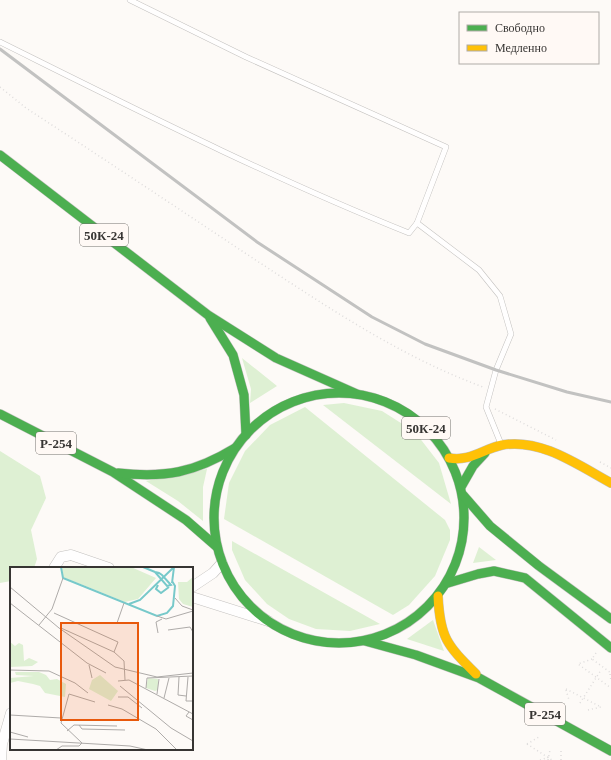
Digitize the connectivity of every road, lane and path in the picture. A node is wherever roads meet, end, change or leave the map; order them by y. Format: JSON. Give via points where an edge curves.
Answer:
{"nodes":[{"id":1,"x":130,"y":0,"type":"edge"},
{"id":2,"x":0,"y":42,"type":"edge"},
{"id":3,"x":0,"y":87,"type":"edge"},
{"id":4,"x":0,"y":155,"type":"edge"},
{"id":5,"x":417,"y":223,"type":"junction"},
{"id":6,"x":208,"y":315,"type":"junction"},
{"id":7,"x":491,"y":390,"type":"junction"},
{"id":8,"x":357,"y":394,"type":"junction"},
{"id":9,"x":0,"y":414,"type":"edge"},
{"id":10,"x":246,"y":435,"type":"junction"},
{"id":11,"x":562,"y":443,"type":"dead end"},
{"id":12,"x":502,"y":445,"type":"junction"},
{"id":13,"x":236,"y":448,"type":"junction"},
{"id":14,"x":486,"y":453,"type":"junction"},
{"id":15,"x":449,"y":458,"type":"junction"},
{"id":16,"x":597,"y":461,"type":"dead end"},
{"id":17,"x":611,"y":468,"type":"edge"},
{"id":18,"x":113,"y":472,"type":"junction"},
{"id":19,"x":611,"y":483,"type":"edge"},
{"id":20,"x":462,"y":491,"type":"junction"},
{"id":21,"x":217,"y":547,"type":"junction"},
{"id":22,"x":222,"y":563,"type":"junction"},
{"id":23,"x":55,"y":567,"type":"edge"},
{"id":24,"x":106,"y":567,"type":"edge"},
{"id":25,"x":448,"y":583,"type":"junction"},
{"id":26,"x":193,"y":586,"type":"edge"},
{"id":27,"x":438,"y":596,"type":"junction"},
{"id":28,"x":193,"y":597,"type":"edge"},
{"id":29,"x":611,"y":619,"type":"edge"},
{"id":30,"x":268,"y":621,"type":"junction"},
{"id":31,"x":365,"y":641,"type":"junction"},
{"id":32,"x":607,"y":645,"type":"edge"},
{"id":33,"x":592,"y":659,"type":"junction"},
{"id":34,"x":601,"y":670,"type":"dead end"},
{"id":35,"x":611,"y":674,"type":"edge"},
{"id":36,"x":596,"y":676,"type":"junction"},
{"id":37,"x":479,"y":678,"type":"junction"},
{"id":38,"x":611,"y":681,"type":"edge"},
{"id":39,"x":611,"y":688,"type":"edge"},
{"id":40,"x":583,"y":698,"type":"junction"},
{"id":41,"x":569,"y":700,"type":"dead end"},
{"id":42,"x":580,"y":703,"type":"dead end"},
{"id":43,"x":588,"y":710,"type":"dead end"},
{"id":44,"x":10,"y":716,"type":"edge"},
{"id":45,"x":539,"y":737,"type":"dead end"},
{"id":46,"x":1,"y":744,"type":"edge"},
{"id":47,"x":550,"y":750,"type":"dead end"},
{"id":48,"x":561,"y":751,"type":"dead end"},
{"id":49,"x":611,"y":751,"type":"edge"},
{"id":50,"x":548,"y":757,"type":"junction"},
{"id":51,"x":1,"y":760,"type":"edge"},
{"id":52,"x":540,"y":760,"type":"edge"},
{"id":53,"x":548,"y":760,"type":"edge"},
{"id":54,"x":552,"y":760,"type":"edge"},
{"id":55,"x":561,"y":760,"type":"edge"}],
"edges":[{"from":1,"to":5,"type":"lane","via":[[260,63],[446,147]]},
{"from":2,"to":5,"type":"lane","via":[[219,150],[332,202],[408,233]]},
{"from":3,"to":7,"type":"path","via":[[26,108],[337,313],[414,358]]},
{"from":4,"to":6,"type":"main road","number":"50К-24"},
{"from":5,"to":7,"type":"lane","via":[[479,270],[500,296],[510,334]]},
{"from":6,"to":8,"type":"main road","number":"50К-24","via":[[276,358]]},
{"from":6,"to":10,"type":"main road","number":"50К-24","via":[[233,355],[244,395]]},
{"from":7,"to":11,"type":"path","via":[[496,410]]},
{"from":7,"to":12,"type":"lane","via":[[486,407]]},
{"from":8,"to":10,"type":"main road","via":[[326,394],[296,401],[269,415]]},
{"from":8,"to":15,"type":"main road","number":"50К-24","via":[[385,402],[411,415],[432,434]]},
{"from":9,"to":18,"type":"main road","number":"Р-254"},
{"from":10,"to":13,"type":"main road"},
{"from":12,"to":14,"type":"main road"},
{"from":12,"to":19,"type":"main road","via":[[521,443],[540,446]]},
{"from":13,"to":18,"type":"main road","via":[[191,470],[167,476]]},
{"from":13,"to":21,"type":"main road","via":[[223,470],[216,495],[214,521]]},
{"from":14,"to":15,"type":"main road","via":[[468,458]]},
{"from":14,"to":20,"type":"main road","via":[[473,466]]},
{"from":15,"to":20,"type":"main road","number":"50К-24"},
{"from":16,"to":17,"type":"path"},
{"from":18,"to":21,"type":"main road","via":[[186,520]]},
{"from":20,"to":25,"type":"main road","via":[[465,520],[462,544]]},
{"from":20,"to":29,"type":"main road","number":"50К-24","via":[[490,526]]},
{"from":21,"to":22,"type":"main road"},
{"from":22,"to":26,"type":"street","via":[[213,573]]},
{"from":22,"to":30,"type":"main road","via":[[245,600]]},
{"from":23,"to":24,"type":"street","via":[[61,557],[71,555]]},
{"from":25,"to":27,"type":"main road"},
{"from":25,"to":32,"type":"main road","via":[[482,571],[494,570],[525,578]]},
{"from":27,"to":31,"type":"main road","via":[[401,627]]},
{"from":27,"to":37,"type":"main road","via":[[439,626],[446,644]]},
{"from":28,"to":30,"type":"street"},
{"from":30,"to":31,"type":"main road","via":[[298,636],[325,642]]},
{"from":31,"to":37,"type":"main road","via":[[416,655]]},
{"from":32,"to":33,"type":"path"},
{"from":33,"to":35,"type":"path"},
{"from":33,"to":36,"type":"path","via":[[578,664]]},
{"from":34,"to":36,"type":"path"},
{"from":35,"to":38,"type":"path"},
{"from":36,"to":39,"type":"path"},
{"from":36,"to":40,"type":"path"},
{"from":37,"to":49,"type":"main road","number":"Р-254"},
{"from":40,"to":41,"type":"path","via":[[566,689]]},
{"from":40,"to":42,"type":"path"},
{"from":40,"to":43,"type":"path","via":[[601,707]]},
{"from":44,"to":46,"type":"street"},
{"from":45,"to":50,"type":"path","via":[[527,744]]},
{"from":46,"to":51,"type":"street"},
{"from":47,"to":50,"type":"path"},
{"from":48,"to":55,"type":"path"},
{"from":50,"to":52,"type":"path"},
{"from":50,"to":53,"type":"path"},
{"from":50,"to":54,"type":"path"}]}
